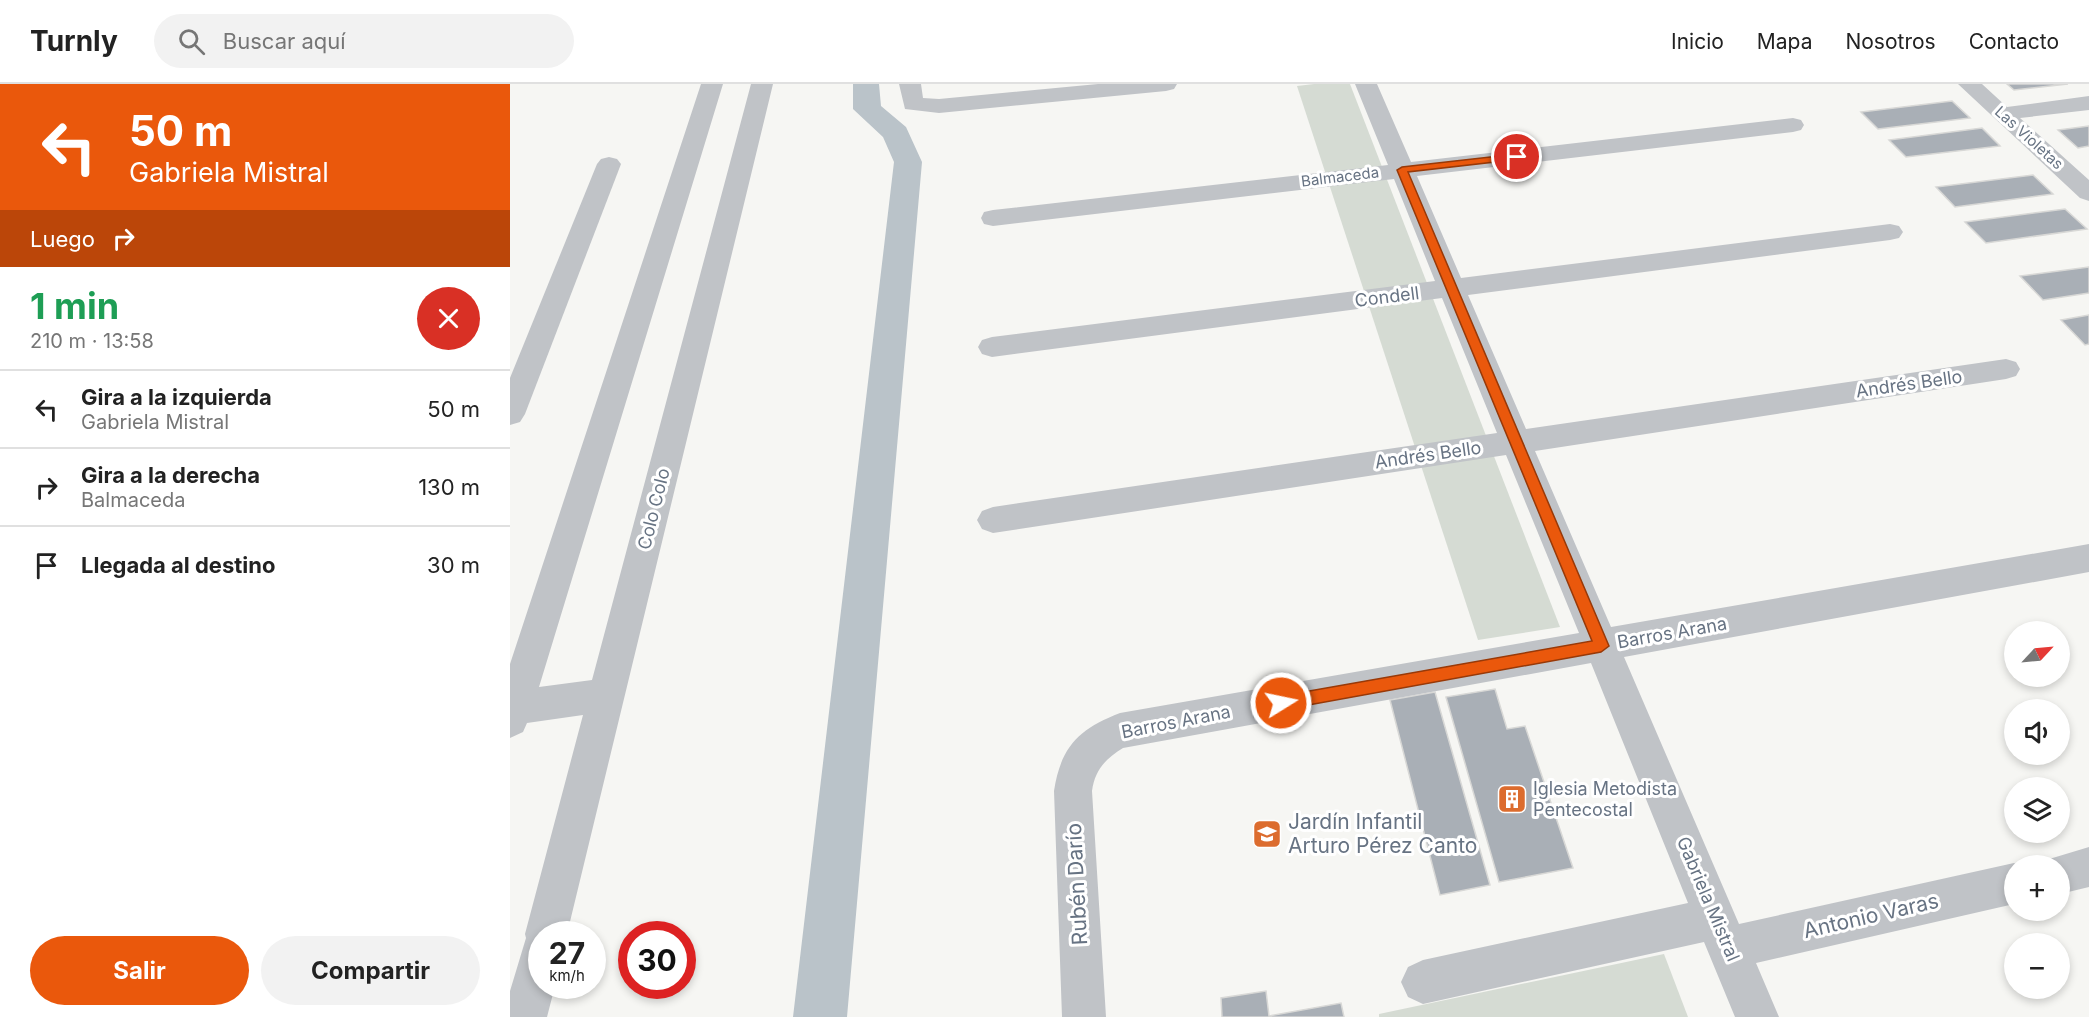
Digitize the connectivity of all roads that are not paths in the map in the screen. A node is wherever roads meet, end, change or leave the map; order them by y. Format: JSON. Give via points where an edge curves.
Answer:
{"nodes":[{"id":1,"x":712,"y":84,"type":"edge"},
{"id":2,"x":762,"y":84,"type":"edge"},
{"id":3,"x":910,"y":84,"type":"edge"},
{"id":4,"x":1166,"y":84,"type":"edge"},
{"id":5,"x":1366,"y":84,"type":"edge"},
{"id":6,"x":1969,"y":84,"type":"edge"},
{"id":7,"x":1028,"y":91,"type":"edge"},
{"id":8,"x":2089,"y":103,"type":"edge"},
{"id":9,"x":2002,"y":114,"type":"junction"},
{"id":10,"x":1793,"y":124,"type":"dead end"},
{"id":11,"x":609,"y":164,"type":"dead end"},
{"id":12,"x":1402,"y":170,"type":"junction"},
{"id":13,"x":2089,"y":193,"type":"edge"},
{"id":14,"x":993,"y":218,"type":"dead end"},
{"id":15,"x":1890,"y":232,"type":"dead end"},
{"id":16,"x":1451,"y":288,"type":"junction"},
{"id":17,"x":992,"y":347,"type":"dead end"},
{"id":18,"x":2006,"y":369,"type":"dead end"},
{"id":19,"x":510,"y":414,"type":"edge"},
{"id":20,"x":1516,"y":442,"type":"junction"},
{"id":21,"x":993,"y":520,"type":"dead end"},
{"id":22,"x":2089,"y":558,"type":"edge"},
{"id":23,"x":1601,"y":646,"type":"junction"},
{"id":24,"x":519,"y":662,"type":"edge"},
{"id":25,"x":607,"y":694,"type":"junction"},
{"id":26,"x":512,"y":714,"type":"edge"},
{"id":27,"x":1085,"y":754,"type":"joint"},
{"id":28,"x":2089,"y":867,"type":"edge"},
{"id":29,"x":2070,"y":872,"type":"edge"},
{"id":30,"x":2004,"y":886,"type":"edge"},
{"id":31,"x":549,"y":921,"type":"edge"},
{"id":32,"x":1722,"y":933,"type":"junction"},
{"id":33,"x":1423,"y":982,"type":"dead end"},
{"id":34,"x":530,"y":999,"type":"edge"},
{"id":35,"x":525,"y":1017,"type":"edge"},
{"id":36,"x":1084,"y":1017,"type":"edge"},
{"id":37,"x":1757,"y":1017,"type":"edge"}],
"edges":[{"from":1,"to":24,"type":"street"},
{"from":2,"to":25,"type":"street","name":"Colo Colo"},
{"from":3,"to":7,"type":"street","via":[[913,104],[939,106]]},
{"from":4,"to":7,"type":"street"},
{"from":5,"to":12,"type":"street","name":"Gabriela Mistral"},
{"from":6,"to":9,"type":"street","name":"Las Violetas"},
{"from":8,"to":9,"type":"street"},
{"from":9,"to":13,"type":"street","name":"Las Violetas"},
{"from":10,"to":12,"type":"street","name":"Balmaceda"},
{"from":11,"to":19,"type":"street"},
{"from":12,"to":14,"type":"street","name":"Balmaceda"},
{"from":12,"to":16,"type":"street","name":"Gabriela Mistral"},
{"from":15,"to":16,"type":"street","name":"Condell"},
{"from":16,"to":17,"type":"street","name":"Condell"},
{"from":16,"to":20,"type":"street","name":"Gabriela Mistral"},
{"from":18,"to":20,"type":"street","name":"Andrés Bello"},
{"from":20,"to":21,"type":"street","name":"Andrés Bello"},
{"from":20,"to":23,"type":"street","name":"Gabriela Mistral"},
{"from":22,"to":23,"type":"street","name":"Barros Arana"},
{"from":23,"to":27,"type":"street","name":"Barros Arana","via":[[1120,731]]},
{"from":23,"to":32,"type":"street","name":"Gabriela Mistral"},
{"from":24,"to":26,"type":"street"},
{"from":25,"to":26,"type":"street"},
{"from":25,"to":31,"type":"street","name":"Colo Colo"},
{"from":27,"to":36,"type":"street","name":"Rubén Darío","via":[[1073,791]]},
{"from":28,"to":29,"type":"street"},
{"from":30,"to":32,"type":"street","name":"Antonio Varas"},
{"from":32,"to":33,"type":"street","name":"Antonio Varas"},
{"from":32,"to":37,"type":"street","name":"Gabriela Mistral"},
{"from":34,"to":35,"type":"street"}]}
